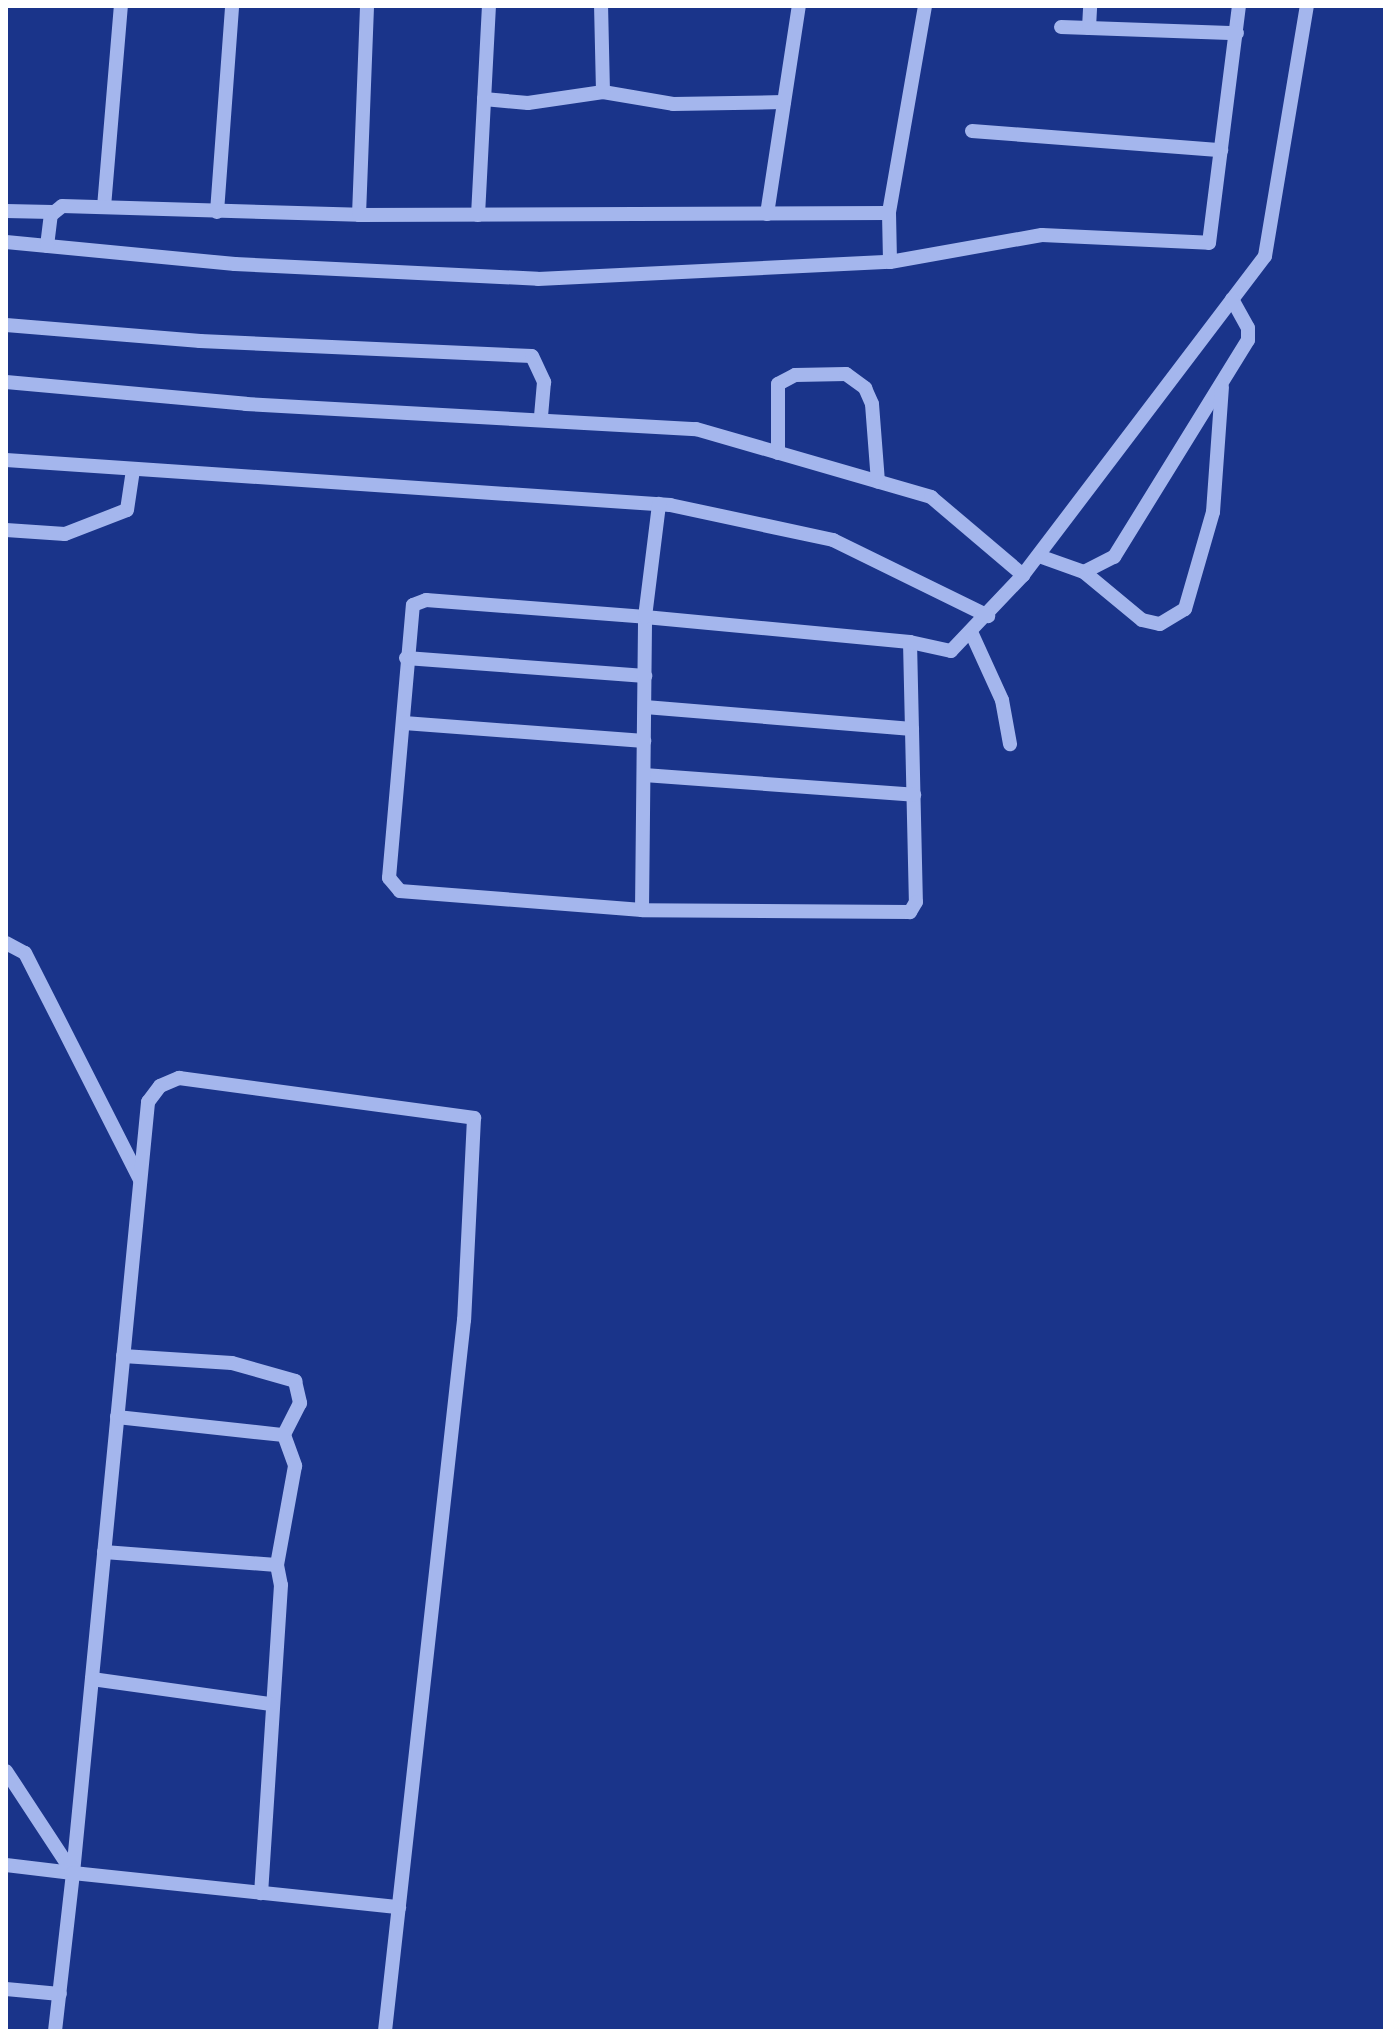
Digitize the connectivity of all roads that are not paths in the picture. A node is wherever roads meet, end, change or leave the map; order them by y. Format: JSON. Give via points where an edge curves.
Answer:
{"nodes":[{"id":1,"x":121,"y":6,"type":"edge"},
{"id":2,"x":232,"y":6,"type":"edge"},
{"id":3,"x":367,"y":6,"type":"edge"},
{"id":4,"x":489,"y":6,"type":"edge"},
{"id":5,"x":601,"y":6,"type":"edge"},
{"id":6,"x":799,"y":6,"type":"edge"},
{"id":7,"x":925,"y":6,"type":"edge"},
{"id":8,"x":1090,"y":6,"type":"edge"},
{"id":9,"x":1239,"y":6,"type":"edge"},
{"id":10,"x":1307,"y":6,"type":"edge"},
{"id":11,"x":1061,"y":27,"type":"dead end"},
{"id":12,"x":1089,"y":28,"type":"junction"},
{"id":13,"x":1237,"y":33,"type":"junction"},
{"id":14,"x":603,"y":92,"type":"junction"},
{"id":15,"x":484,"y":99,"type":"junction"},
{"id":16,"x":784,"y":102,"type":"junction"},
{"id":17,"x":972,"y":131,"type":"dead end"},
{"id":18,"x":1221,"y":150,"type":"junction"},
{"id":19,"x":104,"y":207,"type":"junction"},
{"id":20,"x":6,"y":211,"type":"edge"},
{"id":21,"x":52,"y":212,"type":"junction"},
{"id":22,"x":217,"y":212,"type":"junction"},
{"id":23,"x":889,"y":213,"type":"junction"},
{"id":24,"x":767,"y":214,"type":"junction"},
{"id":25,"x":359,"y":215,"type":"junction"},
{"id":26,"x":478,"y":215,"type":"junction"},
{"id":27,"x":6,"y":242,"type":"edge"},
{"id":28,"x":47,"y":246,"type":"junction"},
{"id":29,"x":890,"y":262,"type":"junction"},
{"id":30,"x":1232,"y":299,"type":"junction"},
{"id":31,"x":6,"y":325,"type":"edge"},
{"id":32,"x":6,"y":382,"type":"edge"},
{"id":33,"x":1222,"y":382,"type":"junction"},
{"id":34,"x":541,"y":419,"type":"junction"},
{"id":35,"x":778,"y":453,"type":"junction"},
{"id":36,"x":6,"y":460,"type":"edge"},
{"id":37,"x":133,"y":470,"type":"junction"},
{"id":38,"x":878,"y":482,"type":"junction"},
{"id":39,"x":659,"y":504,"type":"junction"},
{"id":40,"x":6,"y":530,"type":"edge"},
{"id":41,"x":1039,"y":556,"type":"junction"},
{"id":42,"x":1084,"y":572,"type":"junction"},
{"id":43,"x":1023,"y":575,"type":"junction"},
{"id":44,"x":988,"y":616,"type":"junction"},
{"id":45,"x":645,"y":617,"type":"junction"},
{"id":46,"x":971,"y":632,"type":"junction"},
{"id":47,"x":910,"y":642,"type":"junction"},
{"id":48,"x":406,"y":658,"type":"junction"},
{"id":49,"x":645,"y":676,"type":"junction"},
{"id":50,"x":645,"y":707,"type":"junction"},
{"id":51,"x":404,"y":723,"type":"junction"},
{"id":52,"x":912,"y":729,"type":"junction"},
{"id":53,"x":644,"y":741,"type":"junction"},
{"id":54,"x":1010,"y":744,"type":"dead end"},
{"id":55,"x":644,"y":775,"type":"junction"},
{"id":56,"x":914,"y":795,"type":"junction"},
{"id":57,"x":642,"y":910,"type":"junction"},
{"id":58,"x":6,"y":943,"type":"edge"},
{"id":59,"x":140,"y":1181,"type":"junction"},
{"id":60,"x":123,"y":1356,"type":"junction"},
{"id":61,"x":117,"y":1417,"type":"junction"},
{"id":62,"x":284,"y":1435,"type":"junction"},
{"id":63,"x":104,"y":1552,"type":"junction"},
{"id":64,"x":277,"y":1565,"type":"junction"},
{"id":65,"x":92,"y":1679,"type":"junction"},
{"id":66,"x":271,"y":1704,"type":"junction"},
{"id":67,"x":6,"y":1771,"type":"edge"},
{"id":68,"x":6,"y":1865,"type":"edge"},
{"id":69,"x":73,"y":1873,"type":"junction"},
{"id":70,"x":261,"y":1893,"type":"junction"},
{"id":71,"x":399,"y":1907,"type":"junction"},
{"id":72,"x":6,"y":1989,"type":"edge"},
{"id":73,"x":60,"y":1994,"type":"junction"},
{"id":74,"x":55,"y":2031,"type":"edge"},
{"id":75,"x":385,"y":2031,"type":"edge"}],
"edges":[{"from":1,"to":19,"type":"street"},
{"from":2,"to":22,"type":"street"},
{"from":3,"to":25,"type":"street"},
{"from":4,"to":15,"type":"street"},
{"from":5,"to":14,"type":"street"},
{"from":6,"to":16,"type":"street"},
{"from":7,"to":23,"type":"street"},
{"from":8,"to":12,"type":"street"},
{"from":9,"to":13,"type":"street"},
{"from":10,"to":30,"type":"street","via":[[1265,256]]},
{"from":11,"to":12,"type":"street"},
{"from":12,"to":13,"type":"street"},
{"from":13,"to":18,"type":"street"},
{"from":14,"to":15,"type":"street","via":[[528,103]]},
{"from":14,"to":16,"type":"street","via":[[673,104]]},
{"from":15,"to":26,"type":"street"},
{"from":16,"to":24,"type":"street"},
{"from":17,"to":18,"type":"street"},
{"from":18,"to":29,"type":"street","via":[[1209,243],[1042,235]]},
{"from":19,"to":21,"type":"street","via":[[62,206]]},
{"from":19,"to":22,"type":"street"},
{"from":20,"to":21,"type":"street"},
{"from":21,"to":28,"type":"street"},
{"from":22,"to":25,"type":"street"},
{"from":23,"to":24,"type":"street"},
{"from":23,"to":29,"type":"street"},
{"from":24,"to":26,"type":"street"},
{"from":25,"to":26,"type":"street"},
{"from":27,"to":28,"type":"street"},
{"from":28,"to":29,"type":"street","via":[[235,264],[538,279]]},
{"from":30,"to":33,"type":"street","via":[[1248,328],[1248,340]]},
{"from":30,"to":41,"type":"street"},
{"from":31,"to":34,"type":"street","via":[[200,341],[532,356],[544,382]]},
{"from":32,"to":34,"type":"street","via":[[246,404]]},
{"from":33,"to":42,"type":"street","via":[[1114,557]]},
{"from":33,"to":42,"type":"street","via":[[1213,512],[1185,609],[1160,624],[1142,620]]},
{"from":34,"to":35,"type":"street","via":[[696,429]]},
{"from":35,"to":38,"type":"street"},
{"from":35,"to":38,"type":"street","via":[[778,384],[795,375],[846,374],[865,388],[872,404]]},
{"from":36,"to":37,"type":"street"},
{"from":37,"to":39,"type":"street"},
{"from":37,"to":40,"type":"street","via":[[127,510],[115,516],[65,534]]},
{"from":38,"to":43,"type":"street","via":[[931,497]]},
{"from":39,"to":44,"type":"street","via":[[833,540]]},
{"from":39,"to":45,"type":"street"},
{"from":41,"to":42,"type":"street"},
{"from":41,"to":43,"type":"street"},
{"from":43,"to":44,"type":"street"},
{"from":44,"to":46,"type":"street"},
{"from":45,"to":47,"type":"street"},
{"from":45,"to":48,"type":"street","via":[[426,600],[413,605],[408,616]]},
{"from":45,"to":49,"type":"street"},
{"from":46,"to":47,"type":"street","via":[[951,651]]},
{"from":46,"to":54,"type":"street","via":[[1002,700]]},
{"from":47,"to":52,"type":"street"},
{"from":48,"to":49,"type":"street"},
{"from":48,"to":51,"type":"street"},
{"from":49,"to":50,"type":"street"},
{"from":50,"to":52,"type":"street"},
{"from":50,"to":53,"type":"street"},
{"from":51,"to":53,"type":"street"},
{"from":51,"to":57,"type":"street","via":[[388,864],[400,891]]},
{"from":52,"to":56,"type":"street"},
{"from":53,"to":55,"type":"street"},
{"from":55,"to":56,"type":"street"},
{"from":55,"to":57,"type":"street"},
{"from":56,"to":57,"type":"street","via":[[916,902],[900,916]]},
{"from":58,"to":59,"type":"street","via":[[25,953]]},
{"from":59,"to":60,"type":"street"},
{"from":59,"to":71,"type":"street","via":[[148,1102],[160,1086],[179,1078],[474,1118],[464,1320]]},
{"from":60,"to":61,"type":"street"},
{"from":60,"to":62,"type":"street","via":[[232,1363],[295,1381],[300,1403]]},
{"from":61,"to":62,"type":"street"},
{"from":61,"to":63,"type":"street"},
{"from":62,"to":64,"type":"street","via":[[295,1466]]},
{"from":63,"to":64,"type":"street"},
{"from":63,"to":65,"type":"street"},
{"from":64,"to":66,"type":"street","via":[[281,1585]]},
{"from":65,"to":66,"type":"street"},
{"from":65,"to":69,"type":"street"},
{"from":66,"to":70,"type":"street"},
{"from":67,"to":69,"type":"street"},
{"from":68,"to":69,"type":"street"},
{"from":69,"to":70,"type":"street"},
{"from":69,"to":73,"type":"street"},
{"from":70,"to":71,"type":"street"},
{"from":71,"to":75,"type":"street"},
{"from":72,"to":73,"type":"street"},
{"from":73,"to":74,"type":"street"}]}
